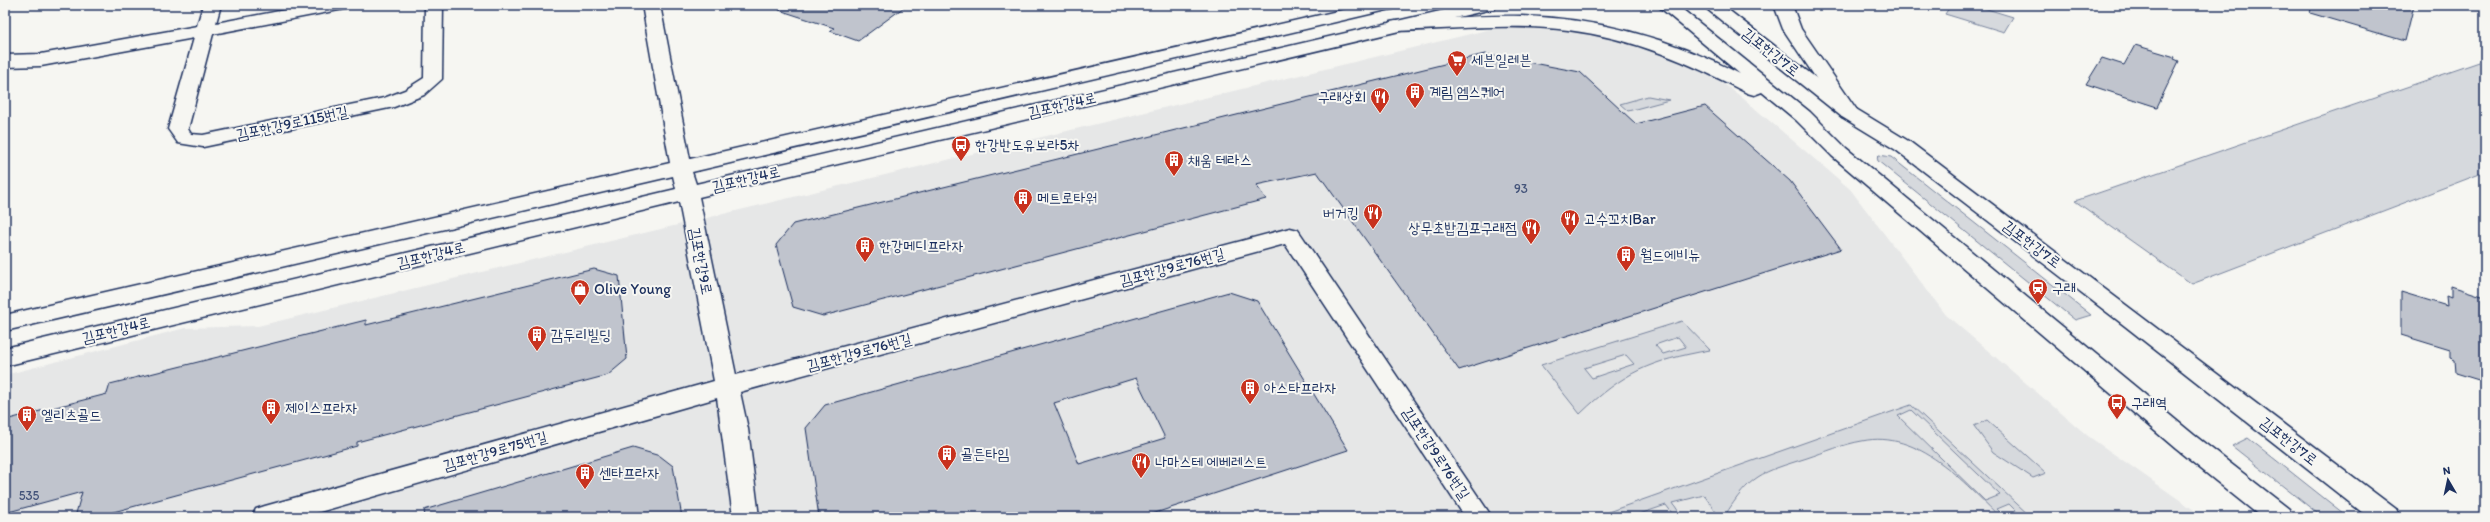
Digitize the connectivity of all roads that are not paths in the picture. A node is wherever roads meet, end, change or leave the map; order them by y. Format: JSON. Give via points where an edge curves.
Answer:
{"nodes":[{"id":1,"x":212,"y":5,"type":"edge"},
{"id":2,"x":339,"y":5,"type":"edge"},
{"id":3,"x":434,"y":5,"type":"edge"},
{"id":4,"x":651,"y":5,"type":"edge"},
{"id":5,"x":1387,"y":5,"type":"edge"},
{"id":6,"x":1488,"y":5,"type":"edge"},
{"id":7,"x":1666,"y":5,"type":"edge"},
{"id":8,"x":1711,"y":5,"type":"edge"},
{"id":9,"x":1783,"y":5,"type":"edge"},
{"id":10,"x":1373,"y":7,"type":"edge"},
{"id":11,"x":1396,"y":26,"type":"junction"},
{"id":12,"x":206,"y":30,"type":"junction"},
{"id":13,"x":5,"y":61,"type":"edge"},
{"id":14,"x":1848,"y":113,"type":"junction"},
{"id":15,"x":1803,"y":116,"type":"junction"},
{"id":16,"x":681,"y":166,"type":"junction"},
{"id":17,"x":687,"y":193,"type":"junction"},
{"id":18,"x":5,"y":323,"type":"edge"},
{"id":19,"x":5,"y":357,"type":"edge"},
{"id":20,"x":726,"y":388,"type":"junction"},
{"id":21,"x":265,"y":517,"type":"edge"},
{"id":22,"x":746,"y":517,"type":"edge"},
{"id":23,"x":1479,"y":517,"type":"edge"},
{"id":24,"x":2280,"y":517,"type":"edge"},
{"id":25,"x":2387,"y":517,"type":"edge"}],
"edges":[{"from":1,"to":12,"type":"street","name":"김포한강9로115번길"},
{"from":2,"to":12,"type":"street"},
{"from":3,"to":12,"type":"street","name":"김포한강9로115번길","via":[[433,79],[424,88],[387,103],[203,141],[185,139],[178,129]]},
{"from":4,"to":16,"type":"street","name":"김포한강9로"},
{"from":5,"to":10,"type":"street","name":"김포한강4로"},
{"from":6,"to":11,"type":"street","name":"김포한강4로"},
{"from":7,"to":15,"type":"street","name":"김포한강7로"},
{"from":8,"to":14,"type":"street","name":"김포한강7로"},
{"from":9,"to":14,"type":"street","via":[[1792,29]]},
{"from":10,"to":16,"type":"street","name":"김포한강4로"},
{"from":11,"to":15,"type":"street","via":[[1538,22],[1629,35],[1710,65]]},
{"from":11,"to":17,"type":"street","name":"김포한강4로"},
{"from":12,"to":13,"type":"street","via":[[41,60]]},
{"from":14,"to":25,"type":"street","name":"김포한강7로","via":[[1903,146]]},
{"from":15,"to":24,"type":"street","name":"김포한강7로","via":[[1851,162]]},
{"from":16,"to":17,"type":"street","name":"김포한강9로"},
{"from":16,"to":18,"type":"street","name":"김포한강4로"},
{"from":17,"to":19,"type":"street","name":"김포한강4로"},
{"from":17,"to":20,"type":"street","name":"김포한강9로"},
{"from":20,"to":21,"type":"street","name":"김포한강9로75번길"},
{"from":20,"to":22,"type":"street","name":"김포한강9로","via":[[735,429]]},
{"from":20,"to":23,"type":"street","name":"김포한강9로76번길","via":[[1290,236]]}]}
